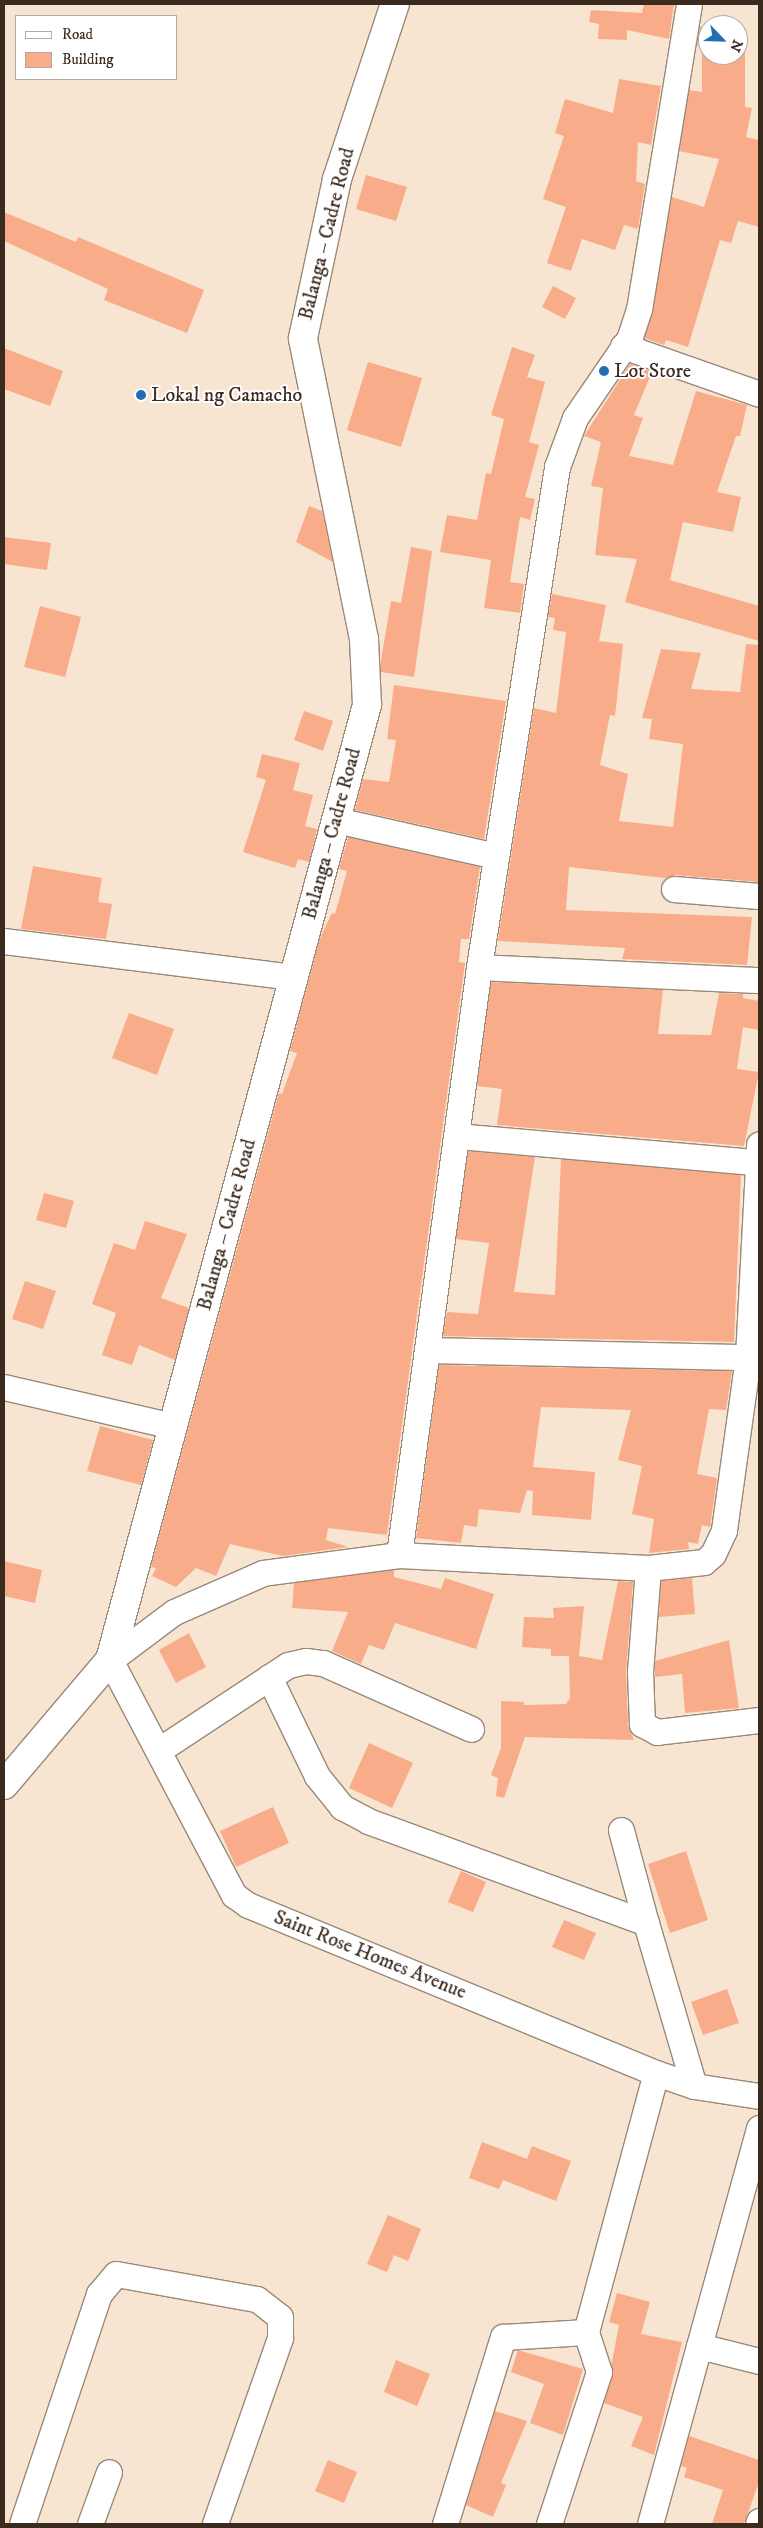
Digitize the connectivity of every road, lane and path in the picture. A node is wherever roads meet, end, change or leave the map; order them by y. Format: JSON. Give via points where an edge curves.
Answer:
{"nodes":[{"id":1,"x":395,"y":4,"type":"edge"},
{"id":2,"x":689,"y":4,"type":"edge"},
{"id":3,"x":624,"y":346,"type":"junction"},
{"id":4,"x":759,"y":394,"type":"edge"},
{"id":5,"x":336,"y":820,"type":"junction"},
{"id":6,"x":496,"y":856,"type":"junction"},
{"id":7,"x":674,"y":889,"type":"dead end"},
{"id":8,"x":759,"y":896,"type":"edge"},
{"id":9,"x":4,"y":941,"type":"edge"},
{"id":10,"x":479,"y":967,"type":"junction"},
{"id":11,"x":293,"y":977,"type":"junction"},
{"id":12,"x":759,"y":980,"type":"edge"},
{"id":13,"x":457,"y":1136,"type":"junction"},
{"id":14,"x":758,"y":1153,"type":"edge"},
{"id":15,"x":430,"y":1350,"type":"junction"},
{"id":16,"x":754,"y":1358,"type":"edge"},
{"id":17,"x":4,"y":1387,"type":"edge"},
{"id":18,"x":173,"y":1426,"type":"junction"},
{"id":19,"x":399,"y":1555,"type":"junction"},
{"id":20,"x":648,"y":1568,"type":"junction"},
{"id":21,"x":110,"y":1660,"type":"junction"},
{"id":22,"x":269,"y":1677,"type":"junction"},
{"id":23,"x":759,"y":1720,"type":"edge"},
{"id":24,"x":471,"y":1729,"type":"dead end"},
{"id":25,"x":159,"y":1750,"type":"junction"},
{"id":26,"x":4,"y":1785,"type":"edge"},
{"id":27,"x":621,"y":1830,"type":"dead end"},
{"id":28,"x":646,"y":1923,"type":"junction"},
{"id":29,"x":656,"y":2073,"type":"junction"},
{"id":30,"x":694,"y":2086,"type":"junction"},
{"id":31,"x":759,"y":2096,"type":"edge"},
{"id":32,"x":759,"y":2128,"type":"edge"},
{"id":33,"x":586,"y":2332,"type":"junction"},
{"id":34,"x":699,"y":2346,"type":"junction"},
{"id":35,"x":759,"y":2361,"type":"edge"},
{"id":36,"x":109,"y":2472,"type":"dead end"},
{"id":37,"x":22,"y":2524,"type":"edge"},
{"id":38,"x":90,"y":2524,"type":"edge"},
{"id":39,"x":215,"y":2524,"type":"edge"},
{"id":40,"x":445,"y":2524,"type":"edge"},
{"id":41,"x":549,"y":2524,"type":"edge"},
{"id":42,"x":650,"y":2524,"type":"edge"}],
"edges":[{"from":1,"to":5,"type":"street","name":"Balanga – Cadre Road","via":[[337,179],[303,338],[364,639],[369,692]]},
{"from":2,"to":3,"type":"street","via":[[639,309]]},
{"from":3,"to":4,"type":"street"},
{"from":3,"to":6,"type":"street","via":[[575,418],[557,467]]},
{"from":5,"to":6,"type":"street"},
{"from":5,"to":11,"type":"street","name":"Balanga – Cadre Road"},
{"from":6,"to":10,"type":"street"},
{"from":7,"to":8,"type":"street"},
{"from":9,"to":11,"type":"street"},
{"from":10,"to":12,"type":"street"},
{"from":10,"to":13,"type":"street"},
{"from":11,"to":18,"type":"street","name":"Balanga – Cadre Road"},
{"from":13,"to":14,"type":"street"},
{"from":13,"to":15,"type":"street"},
{"from":14,"to":16,"type":"street"},
{"from":15,"to":16,"type":"street"},
{"from":15,"to":19,"type":"street"},
{"from":16,"to":20,"type":"street","via":[[720,1543],[704,1562]]},
{"from":17,"to":18,"type":"street"},
{"from":18,"to":21,"type":"street","name":"Balanga – Cadre Road"},
{"from":19,"to":20,"type":"street"},
{"from":19,"to":21,"type":"street","via":[[263,1572],[174,1612]]},
{"from":20,"to":23,"type":"street","via":[[640,1672],[642,1724],[657,1732]]},
{"from":21,"to":25,"type":"street","name":"Saint Rose Homes Avenue"},
{"from":21,"to":26,"type":"street"},
{"from":22,"to":24,"type":"street","via":[[288,1665],[323,1663]]},
{"from":22,"to":25,"type":"street"},
{"from":22,"to":28,"type":"street","via":[[317,1776],[342,1807],[368,1821]]},
{"from":25,"to":29,"type":"street","name":"Saint Rose Homes Avenue","via":[[234,1895],[248,1905]]},
{"from":27,"to":28,"type":"street"},
{"from":28,"to":30,"type":"street"},
{"from":29,"to":30,"type":"street","name":"Saint Rose Homes Avenue"},
{"from":29,"to":33,"type":"street"},
{"from":30,"to":31,"type":"street","name":"Saint Rose Homes Avenue"},
{"from":32,"to":34,"type":"street"},
{"from":33,"to":40,"type":"street","via":[[503,2337]]},
{"from":33,"to":41,"type":"street","via":[[599,2372]]},
{"from":34,"to":35,"type":"street"},
{"from":34,"to":42,"type":"street"},
{"from":36,"to":38,"type":"street"},
{"from":37,"to":39,"type":"street","via":[[99,2294],[116,2274],[257,2299],[280,2317],[280,2338]]}]}
